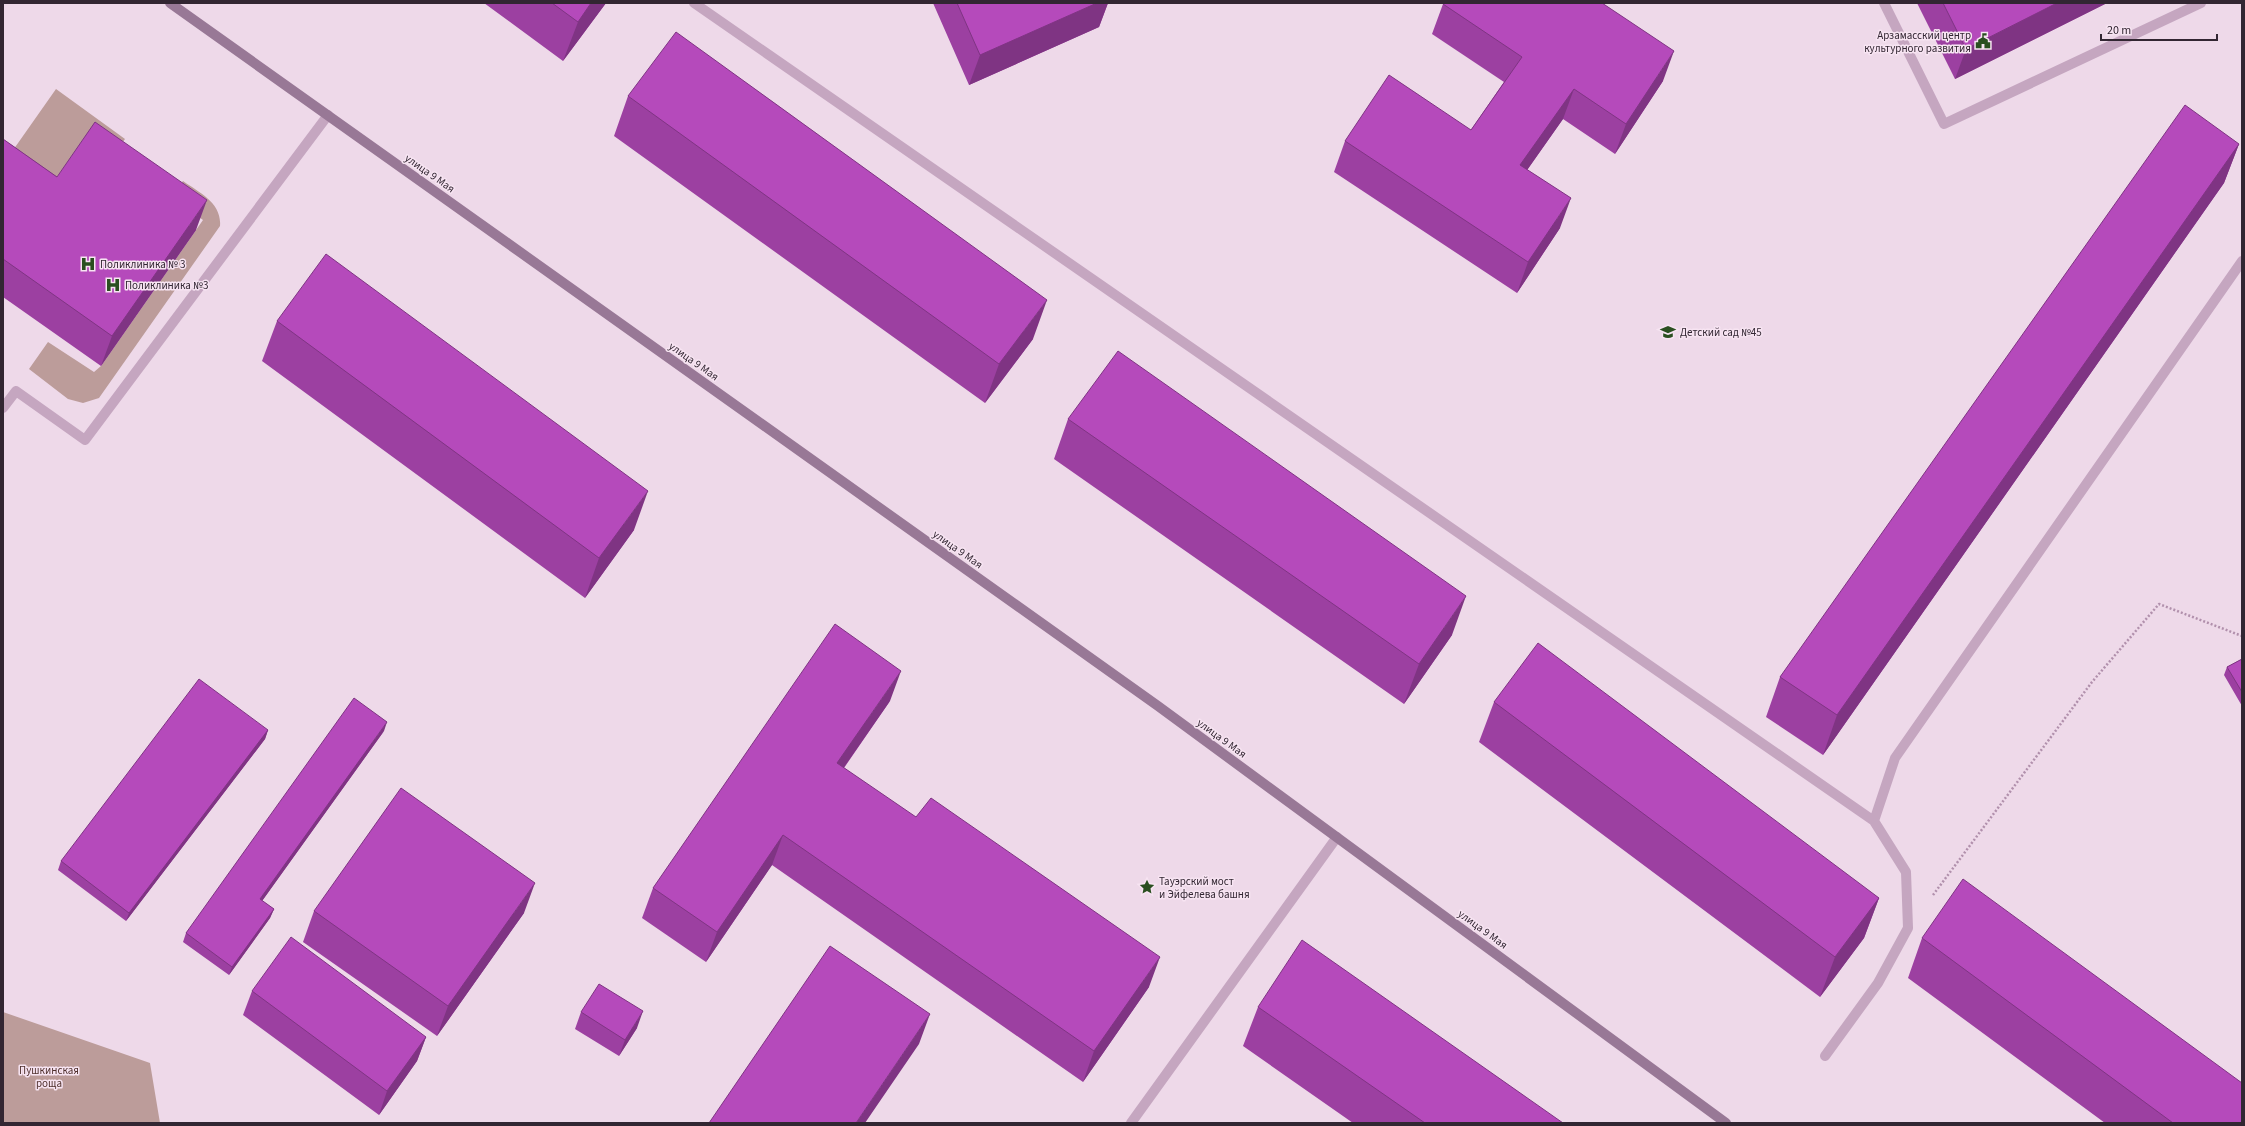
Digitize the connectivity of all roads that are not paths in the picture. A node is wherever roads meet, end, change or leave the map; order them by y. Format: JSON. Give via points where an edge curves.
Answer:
{"nodes":[{"id":1,"x":170,"y":3,"type":"edge"},
{"id":2,"x":694,"y":3,"type":"edge"},
{"id":3,"x":1884,"y":3,"type":"edge"},
{"id":4,"x":2201,"y":3,"type":"edge"},
{"id":5,"x":328,"y":115,"type":"junction"},
{"id":6,"x":2242,"y":261,"type":"edge"},
{"id":7,"x":3,"y":408,"type":"edge"},
{"id":8,"x":1874,"y":821,"type":"junction"},
{"id":9,"x":1337,"y":837,"type":"junction"},
{"id":10,"x":1825,"y":1056,"type":"dead end"},
{"id":11,"x":1131,"y":1123,"type":"edge"},
{"id":12,"x":1726,"y":1123,"type":"edge"}],
"edges":[{"from":1,"to":5,"type":"main road","name":"улица 9 Мая"},
{"from":2,"to":8,"type":"street"},
{"from":3,"to":4,"type":"street","via":[[1944,124]]},
{"from":5,"to":7,"type":"street","via":[[85,440],[16,391]]},
{"from":5,"to":9,"type":"main road","name":"улица 9 Мая","via":[[1139,692]]},
{"from":6,"to":8,"type":"street","via":[[1895,758]]},
{"from":8,"to":10,"type":"street","via":[[1906,872],[1908,928],[1878,983]]},
{"from":9,"to":11,"type":"street"},
{"from":9,"to":12,"type":"main road","name":"улица 9 Мая"}]}
